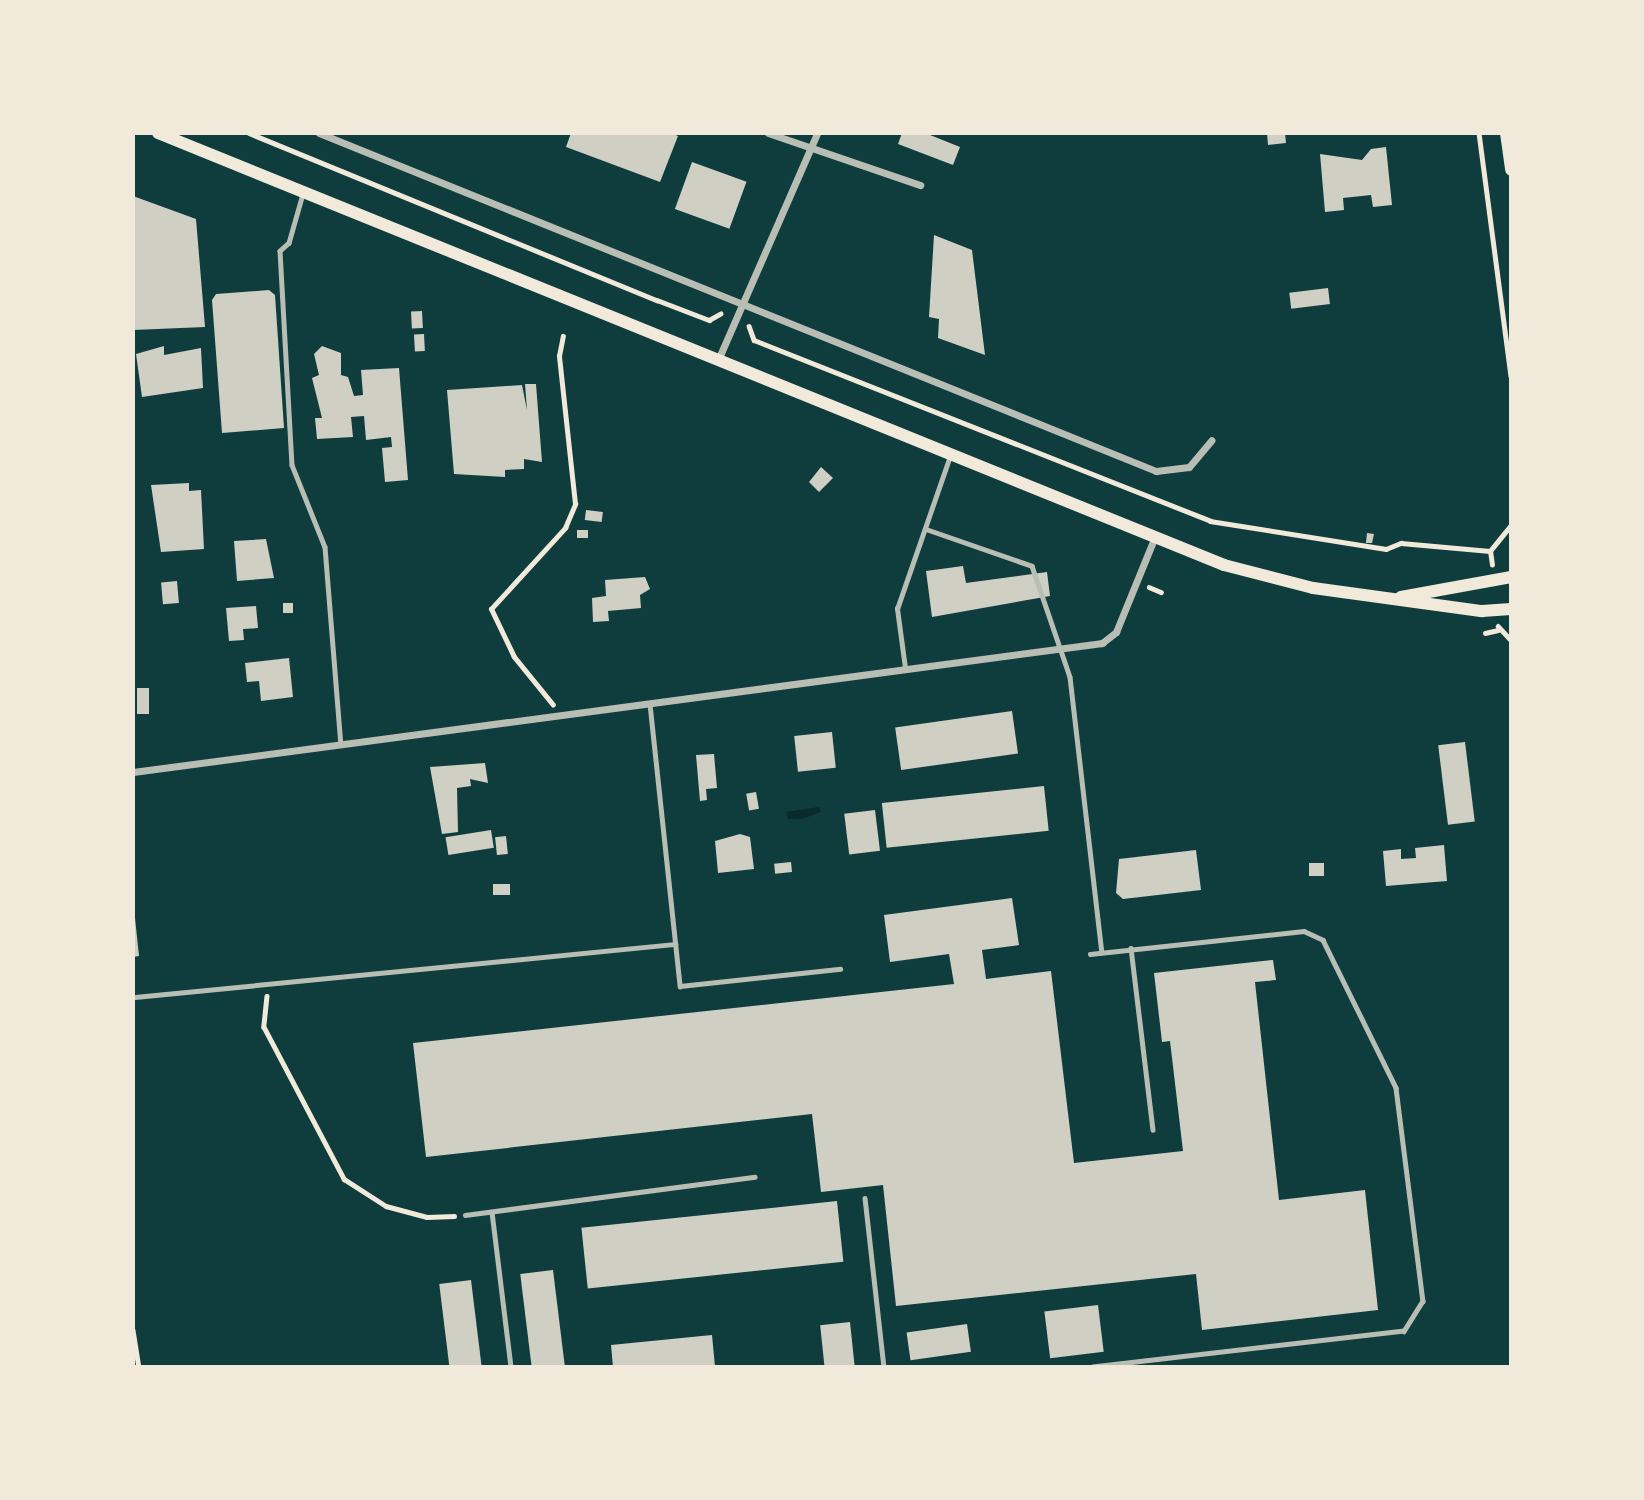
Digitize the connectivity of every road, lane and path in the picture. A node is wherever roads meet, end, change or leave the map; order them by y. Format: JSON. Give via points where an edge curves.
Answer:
{"nodes":[{"id":1,"x":158,"y":133,"type":"edge"},
{"id":2,"x":249,"y":133,"type":"edge"},
{"id":3,"x":319,"y":133,"type":"edge"},
{"id":4,"x":768,"y":133,"type":"edge"},
{"id":5,"x":817,"y":133,"type":"edge"},
{"id":6,"x":1479,"y":133,"type":"edge"},
{"id":7,"x":1506,"y":133,"type":"edge"},
{"id":8,"x":810,"y":150,"type":"junction"},
{"id":9,"x":1511,"y":170,"type":"edge"},
{"id":10,"x":920,"y":185,"type":"dead end"},
{"id":11,"x":303,"y":192,"type":"junction"},
{"id":12,"x":743,"y":306,"type":"junction"},
{"id":13,"x":720,"y":314,"type":"dead end"},
{"id":14,"x":563,"y":336,"type":"dead end"},
{"id":15,"x":718,"y":361,"type":"junction"},
{"id":16,"x":1511,"y":376,"type":"edge"},
{"id":17,"x":1212,"y":440,"type":"dead end"},
{"id":18,"x":950,"y":456,"type":"junction"},
{"id":19,"x":926,"y":529,"type":"junction"},
{"id":20,"x":1154,"y":539,"type":"junction"},
{"id":21,"x":1511,"y":578,"type":"edge"},
{"id":22,"x":1391,"y":599,"type":"junction"},
{"id":23,"x":1511,"y":608,"type":"edge"},
{"id":24,"x":1498,"y":630,"type":"dead end"},
{"id":25,"x":1485,"y":633,"type":"dead end"},
{"id":26,"x":1064,"y":648,"type":"junction"},
{"id":27,"x":905,"y":669,"type":"junction"},
{"id":28,"x":650,"y":704,"type":"junction"},
{"id":29,"x":556,"y":716,"type":"junction"},
{"id":30,"x":341,"y":745,"type":"junction"},
{"id":31,"x":133,"y":772,"type":"edge"},
{"id":32,"x":675,"y":944,"type":"junction"},
{"id":33,"x":1131,"y":948,"type":"junction"},
{"id":34,"x":1102,"y":952,"type":"junction"},
{"id":35,"x":1090,"y":954,"type":"dead end"},
{"id":36,"x":840,"y":969,"type":"dead end"},
{"id":37,"x":275,"y":983,"type":"junction"},
{"id":38,"x":135,"y":997,"type":"edge"},
{"id":39,"x":1153,"y":1130,"type":"dead end"},
{"id":40,"x":755,"y":1177,"type":"dead end"},
{"id":41,"x":866,"y":1198,"type":"dead end"},
{"id":42,"x":492,"y":1212,"type":"junction"},
{"id":43,"x":465,"y":1215,"type":"joint"},
{"id":44,"x":133,"y":1330,"type":"edge"},
{"id":45,"x":139,"y":1367,"type":"edge"},
{"id":46,"x":511,"y":1367,"type":"edge"},
{"id":47,"x":884,"y":1367,"type":"edge"},
{"id":48,"x":1093,"y":1367,"type":"edge"}],
"edges":[{"from":1,"to":11,"type":"main road"},
{"from":2,"to":13,"type":"path","via":[[709,320]]},
{"from":3,"to":12,"type":"street"},
{"from":4,"to":8,"type":"street"},
{"from":5,"to":8,"type":"street"},
{"from":6,"to":16,"type":"path"},
{"from":7,"to":9,"type":"main road"},
{"from":8,"to":10,"type":"street"},
{"from":8,"to":12,"type":"street"},
{"from":11,"to":15,"type":"main road"},
{"from":11,"to":30,"type":"lane","via":[[289,243],[280,251],[292,465],[325,547]]},
{"from":12,"to":15,"type":"street"},
{"from":12,"to":17,"type":"street","via":[[1156,471],[1189,467]]},
{"from":14,"to":29,"type":"path","via":[[559,356],[575,504],[565,528],[491,609],[514,657],[549,695]]},
{"from":15,"to":18,"type":"main road"},
{"from":18,"to":19,"type":"lane"},
{"from":18,"to":20,"type":"main road"},
{"from":19,"to":26,"type":"lane","via":[[1032,566]]},
{"from":19,"to":27,"type":"lane","via":[[897,609]]},
{"from":20,"to":22,"type":"main road","via":[[1313,588]]},
{"from":20,"to":26,"type":"street","via":[[1116,632],[1102,643]]},
{"from":21,"to":22,"type":"main road"},
{"from":22,"to":23,"type":"main road"},
{"from":24,"to":25,"type":"path"},
{"from":26,"to":27,"type":"street"},
{"from":26,"to":34,"type":"lane"},
{"from":27,"to":28,"type":"street"},
{"from":28,"to":29,"type":"street"},
{"from":28,"to":32,"type":"lane"},
{"from":29,"to":30,"type":"street"},
{"from":30,"to":31,"type":"street"},
{"from":32,"to":36,"type":"lane","via":[[680,986]]},
{"from":32,"to":37,"type":"lane"},
{"from":33,"to":34,"type":"lane"},
{"from":33,"to":39,"type":"lane"},
{"from":33,"to":48,"type":"lane","via":[[1304,931],[1323,940],[1396,1088],[1423,1301],[1404,1331]]},
{"from":34,"to":35,"type":"lane"},
{"from":37,"to":38,"type":"lane"},
{"from":37,"to":43,"type":"path","via":[[262,1004],[264,1027],[344,1179],[386,1206],[427,1217]]},
{"from":40,"to":42,"type":"lane"},
{"from":41,"to":47,"type":"lane"},
{"from":42,"to":43,"type":"lane"},
{"from":42,"to":46,"type":"lane"},
{"from":44,"to":45,"type":"path"}]}
